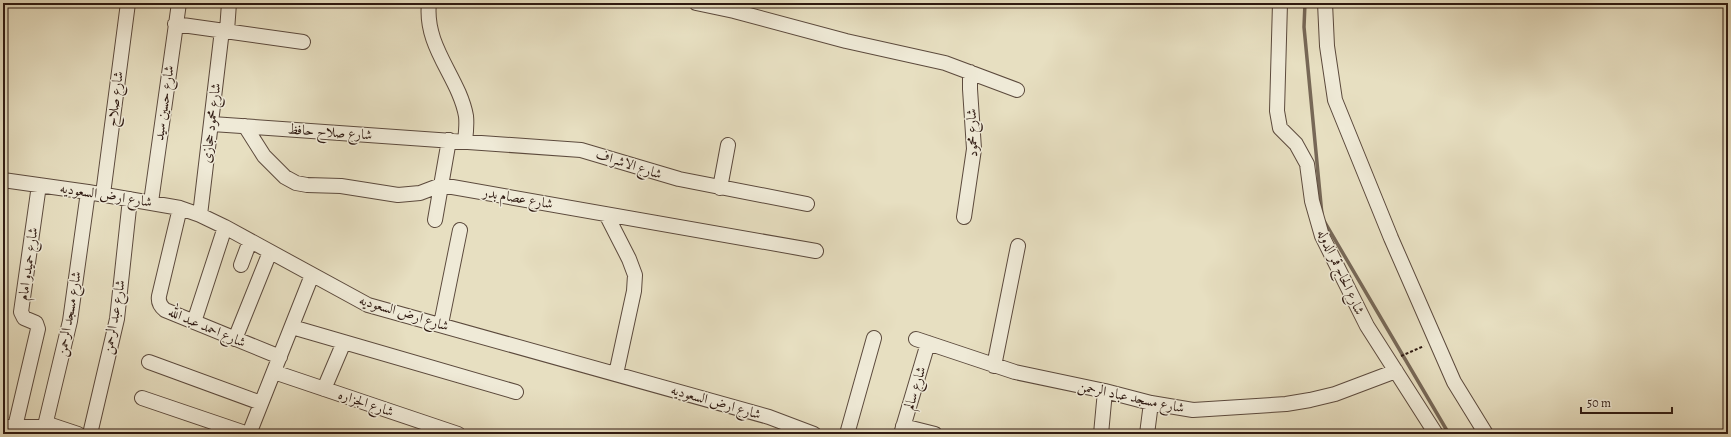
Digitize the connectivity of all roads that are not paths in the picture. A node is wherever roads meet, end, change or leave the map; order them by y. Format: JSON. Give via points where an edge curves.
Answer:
{"nodes":[{"id":1,"x":128,"y":3,"type":"edge"},
{"id":2,"x":178,"y":3,"type":"edge"},
{"id":3,"x":230,"y":3,"type":"edge"},
{"id":4,"x":429,"y":3,"type":"edge"},
{"id":5,"x":696,"y":3,"type":"edge"},
{"id":6,"x":1280,"y":3,"type":"edge"},
{"id":7,"x":1325,"y":3,"type":"edge"},
{"id":8,"x":175,"y":24,"type":"junction"},
{"id":9,"x":225,"y":31,"type":"junction"},
{"id":10,"x":304,"y":42,"type":"dead end"},
{"id":11,"x":970,"y":72,"type":"junction"},
{"id":12,"x":1017,"y":90,"type":"dead end"},
{"id":13,"x":212,"y":124,"type":"junction"},
{"id":14,"x":245,"y":126,"type":"junction"},
{"id":15,"x":449,"y":140,"type":"junction"},
{"id":16,"x":465,"y":141,"type":"junction"},
{"id":17,"x":728,"y":145,"type":"dead end"},
{"id":18,"x":3,"y":180,"type":"edge"},
{"id":19,"x":39,"y":185,"type":"junction"},
{"id":20,"x":441,"y":185,"type":"junction"},
{"id":21,"x":720,"y":188,"type":"junction"},
{"id":22,"x":88,"y":192,"type":"junction"},
{"id":23,"x":103,"y":194,"type":"junction"},
{"id":24,"x":130,"y":199,"type":"junction"},
{"id":25,"x":151,"y":202,"type":"junction"},
{"id":26,"x":807,"y":204,"type":"dead end"},
{"id":27,"x":180,"y":208,"type":"junction"},
{"id":28,"x":606,"y":214,"type":"junction"},
{"id":29,"x":200,"y":215,"type":"junction"},
{"id":30,"x":964,"y":217,"type":"dead end"},
{"id":31,"x":435,"y":220,"type":"dead end"},
{"id":32,"x":225,"y":227,"type":"junction"},
{"id":33,"x":460,"y":230,"type":"dead end"},
{"id":34,"x":250,"y":241,"type":"junction"},
{"id":35,"x":1018,"y":246,"type":"dead end"},
{"id":36,"x":816,"y":251,"type":"dead end"},
{"id":37,"x":270,"y":252,"type":"junction"},
{"id":38,"x":242,"y":265,"type":"dead end"},
{"id":39,"x":312,"y":275,"type":"junction"},
{"id":40,"x":194,"y":322,"type":"junction"},
{"id":41,"x":441,"y":324,"type":"junction"},
{"id":42,"x":292,"y":327,"type":"junction"},
{"id":43,"x":874,"y":338,"type":"dead end"},
{"id":44,"x":235,"y":339,"type":"junction"},
{"id":45,"x":922,"y":341,"type":"joint"},
{"id":46,"x":344,"y":342,"type":"junction"},
{"id":47,"x":280,"y":357,"type":"junction"},
{"id":48,"x":150,"y":362,"type":"dead end"},
{"id":49,"x":994,"y":366,"type":"junction"},
{"id":50,"x":1396,"y":371,"type":"junction"},
{"id":51,"x":274,"y":372,"type":"junction"},
{"id":52,"x":616,"y":374,"type":"junction"},
{"id":53,"x":324,"y":389,"type":"junction"},
{"id":54,"x":1105,"y":391,"type":"junction"},
{"id":55,"x":516,"y":392,"type":"dead end"},
{"id":56,"x":142,"y":398,"type":"dead end"},
{"id":57,"x":262,"y":403,"type":"junction"},
{"id":58,"x":1151,"y":403,"type":"junction"},
{"id":59,"x":9,"y":427,"type":"edge"},
{"id":60,"x":44,"y":428,"type":"edge"},
{"id":61,"x":902,"y":430,"type":"edge"},
{"id":62,"x":805,"y":432,"type":"edge"},
{"id":63,"x":78,"y":434,"type":"edge"},
{"id":64,"x":90,"y":434,"type":"edge"},
{"id":65,"x":248,"y":434,"type":"edge"},
{"id":66,"x":458,"y":434,"type":"edge"},
{"id":67,"x":847,"y":434,"type":"edge"},
{"id":68,"x":934,"y":434,"type":"edge"},
{"id":69,"x":1101,"y":434,"type":"edge"},
{"id":70,"x":1147,"y":434,"type":"edge"},
{"id":71,"x":1436,"y":434,"type":"edge"},
{"id":72,"x":1486,"y":434,"type":"edge"}],
"edges":[{"from":1,"to":23,"type":"street","name":"شارع صلاح"},
{"from":2,"to":8,"type":"street","name":"شارع حسين سيد"},
{"from":3,"to":9,"type":"street","name":"شارع محمود حجازى"},
{"from":4,"to":16,"type":"street","via":[[430,29],[463,105],[467,129]]},
{"from":5,"to":11,"type":"street","via":[[945,63]]},
{"from":6,"to":50,"type":"street","name":"شارع الحاج قمر الدوله","via":[[1277,111],[1280,128],[1296,144],[1307,164],[1312,200],[1322,236],[1367,326]]},
{"from":7,"to":72,"type":"street","via":[[1327,46],[1335,100],[1391,238],[1454,382]]},
{"from":8,"to":9,"type":"street"},
{"from":8,"to":25,"type":"street","name":"شارع حسين سيد"},
{"from":9,"to":10,"type":"street"},
{"from":9,"to":13,"type":"street","name":"شارع محمود حجازى"},
{"from":11,"to":12,"type":"street"},
{"from":11,"to":30,"type":"street","name":"شارع محمود","via":[[974,149]]},
{"from":13,"to":14,"type":"street","name":"شارع صلاح حافظ"},
{"from":13,"to":29,"type":"street","name":"شارع محمود حجازى"},
{"from":14,"to":15,"type":"street","name":"شارع صلاح حافظ"},
{"from":14,"to":20,"type":"street","via":[[264,156],[285,177],[296,183],[307,186],[342,186],[398,195],[420,193]]},
{"from":15,"to":16,"type":"street","name":"شارع الاشراف"},
{"from":15,"to":20,"type":"street"},
{"from":16,"to":21,"type":"street","name":"شارع الاشراف","via":[[581,150],[658,174]]},
{"from":17,"to":21,"type":"street"},
{"from":18,"to":19,"type":"street","name":"شارع ارض السعوديه"},
{"from":19,"to":22,"type":"street","name":"شارع ارض السعوديه"},
{"from":19,"to":59,"type":"street","name":"شارع حميدو امام","via":[[21,312],[24,318],[36,323],[38,329]]},
{"from":20,"to":28,"type":"street","name":"شارع عصام بدر"},
{"from":20,"to":31,"type":"street"},
{"from":21,"to":26,"type":"street","name":"شارع الاشراف"},
{"from":22,"to":23,"type":"street","name":"شارع ارض السعوديه"},
{"from":22,"to":60,"type":"street","name":"شارع مسجد الرحمن","via":[[70,322]]},
{"from":23,"to":24,"type":"street","name":"شارع ارض السعوديه"},
{"from":24,"to":25,"type":"street","name":"شارع ارض السعوديه"},
{"from":24,"to":64,"type":"street","name":"شارع عبد الرحمن","via":[[117,319]]},
{"from":25,"to":27,"type":"street","name":"شارع ارض السعوديه"},
{"from":27,"to":29,"type":"street","name":"شارع ارض السعوديه"},
{"from":27,"to":40,"type":"street","name":"شارع احمد عبد الله","via":[[159,300],[165,310]]},
{"from":28,"to":36,"type":"street","name":"شارع عصام بدر"},
{"from":28,"to":52,"type":"street","via":[[635,275],[634,291]]},
{"from":29,"to":32,"type":"street","name":"شارع ارض السعوديه"},
{"from":32,"to":34,"type":"street","name":"شارع ارض السعوديه"},
{"from":32,"to":40,"type":"street"},
{"from":33,"to":41,"type":"street"},
{"from":34,"to":37,"type":"street","name":"شارع ارض السعوديه"},
{"from":34,"to":38,"type":"street"},
{"from":35,"to":49,"type":"street"},
{"from":37,"to":39,"type":"street","name":"شارع ارض السعوديه"},
{"from":37,"to":44,"type":"street"},
{"from":39,"to":41,"type":"street","name":"شارع ارض السعوديه","via":[[368,304]]},
{"from":39,"to":42,"type":"street"},
{"from":40,"to":44,"type":"street","name":"شارع احمد عبد الله"},
{"from":41,"to":52,"type":"street","name":"شارع ارض السعوديه"},
{"from":42,"to":46,"type":"street"},
{"from":42,"to":47,"type":"street"},
{"from":43,"to":67,"type":"street"},
{"from":44,"to":47,"type":"street","name":"شارع احمد عبد الله"},
{"from":45,"to":49,"type":"street","name":"شارع مسجد عباد الرحمن"},
{"from":45,"to":61,"type":"street","name":"شارع سالم"},
{"from":46,"to":53,"type":"street"},
{"from":46,"to":55,"type":"street"},
{"from":47,"to":51,"type":"street"},
{"from":48,"to":57,"type":"street"},
{"from":49,"to":54,"type":"street","name":"شارع مسجد عباد الرحمن"},
{"from":50,"to":58,"type":"street","name":"شارع مسجد عباد الرحمن","via":[[1335,394],[1286,404],[1193,410]]},
{"from":50,"to":71,"type":"street","name":"شارع الحاج قمر الدوله"},
{"from":51,"to":53,"type":"street","name":"شارع الجزاره"},
{"from":51,"to":57,"type":"street"},
{"from":52,"to":62,"type":"street","name":"شارع ارض السعوديه","via":[[769,417]]},
{"from":53,"to":66,"type":"street","name":"شارع الجزاره"},
{"from":54,"to":58,"type":"street","name":"شارع مسجد عباد الرحمن"},
{"from":54,"to":69,"type":"street"},
{"from":56,"to":65,"type":"street"},
{"from":57,"to":65,"type":"street"},
{"from":58,"to":70,"type":"street"},
{"from":59,"to":60,"type":"street"},
{"from":60,"to":63,"type":"street"},
{"from":61,"to":68,"type":"street"}]}
